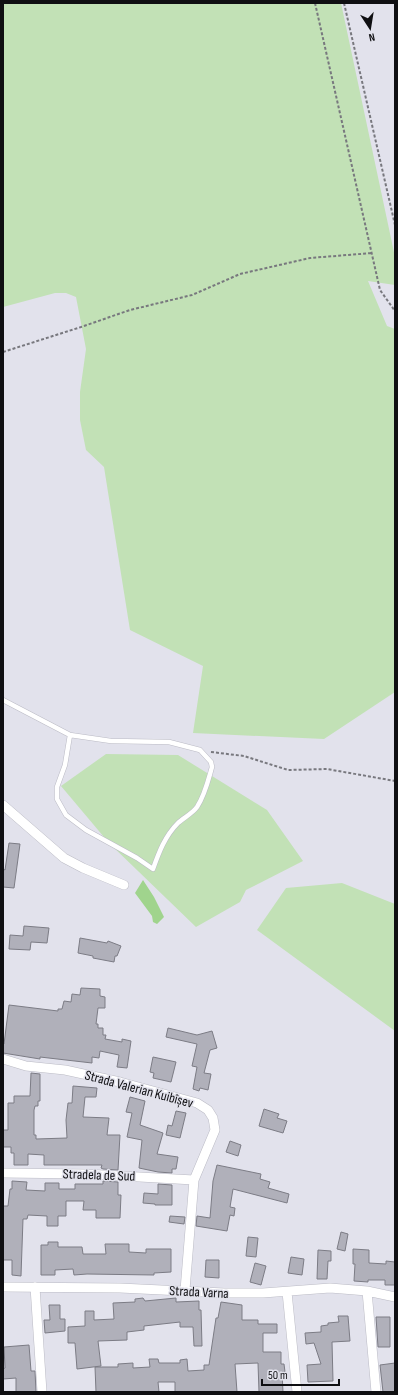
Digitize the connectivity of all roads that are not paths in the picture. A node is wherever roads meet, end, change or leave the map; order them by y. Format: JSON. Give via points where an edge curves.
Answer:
{"nodes":[{"id":1,"x":3,"y":700,"type":"edge"},
{"id":2,"x":70,"y":735,"type":"junction"},
{"id":3,"x":3,"y":805,"type":"edge"},
{"id":4,"x":124,"y":885,"type":"dead end"},
{"id":5,"x":3,"y":1059,"type":"edge"},
{"id":6,"x":3,"y":1173,"type":"edge"},
{"id":7,"x":194,"y":1180,"type":"junction"},
{"id":8,"x":3,"y":1287,"type":"edge"},
{"id":9,"x":35,"y":1287,"type":"junction"},
{"id":10,"x":185,"y":1290,"type":"junction"},
{"id":11,"x":367,"y":1291,"type":"junction"},
{"id":12,"x":287,"y":1292,"type":"junction"},
{"id":13,"x":395,"y":1296,"type":"edge"},
{"id":14,"x":42,"y":1392,"type":"edge"},
{"id":15,"x":297,"y":1392,"type":"edge"},
{"id":16,"x":376,"y":1392,"type":"edge"}],
"edges":[{"from":1,"to":2,"type":"lane"},
{"from":2,"to":2,"type":"lane","via":[[111,741],[169,742],[200,750],[211,762],[212,767],[204,793],[196,809],[178,823],[167,837],[153,869],[86,830],[66,815],[57,798],[57,787],[65,765]]},
{"from":3,"to":4,"type":"street","via":[[64,858]]},
{"from":5,"to":7,"type":"street","name":"Strada Valerian Kuibîșev","via":[[26,1066],[65,1070],[120,1082],[197,1103],[208,1110],[215,1130]]},
{"from":6,"to":7,"type":"street","name":"Stradela de Sud","via":[[85,1174]]},
{"from":7,"to":10,"type":"street","name":"Strada Valerian Kuibîșev"},
{"from":8,"to":9,"type":"street","name":"Strada Varna"},
{"from":9,"to":10,"type":"street","name":"Strada Varna"},
{"from":9,"to":14,"type":"street"},
{"from":10,"to":12,"type":"street","name":"Strada Varna","via":[[224,1293]]},
{"from":11,"to":12,"type":"street","name":"Strada Varna","via":[[325,1288]]},
{"from":11,"to":13,"type":"street","name":"Strada Varna"},
{"from":11,"to":16,"type":"street"},
{"from":12,"to":15,"type":"street"}]}
